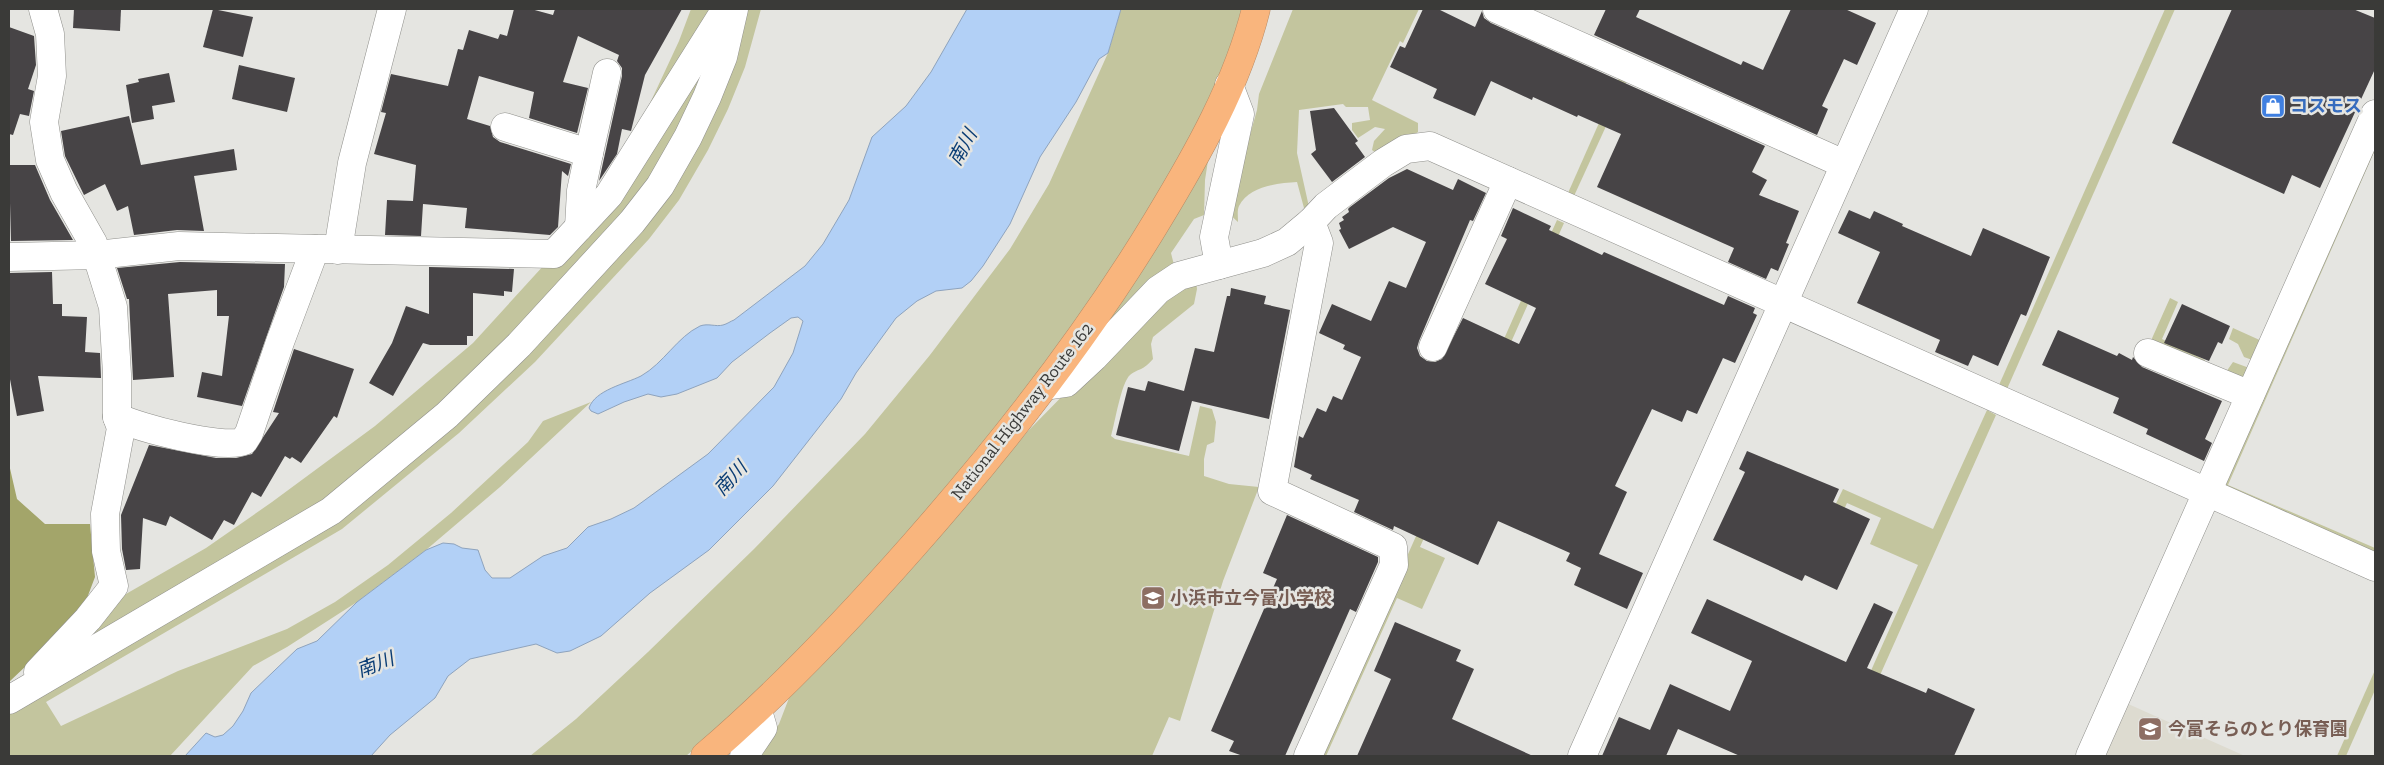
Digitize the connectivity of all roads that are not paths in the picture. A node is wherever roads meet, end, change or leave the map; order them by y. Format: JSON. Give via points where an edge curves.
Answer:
{"nodes":[{"id":1,"x":43,"y":9,"type":"edge"},
{"id":2,"x":392,"y":9,"type":"edge"},
{"id":3,"x":726,"y":9,"type":"edge"},
{"id":4,"x":734,"y":9,"type":"edge"},
{"id":5,"x":1256,"y":9,"type":"edge"},
{"id":6,"x":1497,"y":9,"type":"edge"},
{"id":7,"x":1914,"y":9,"type":"edge"},
{"id":8,"x":607,"y":73,"type":"dead end"},
{"id":9,"x":1230,"y":85,"type":"junction"},
{"id":10,"x":2375,"y":114,"type":"edge"},
{"id":11,"x":505,"y":127,"type":"dead end"},
{"id":12,"x":589,"y":153,"type":"junction"},
{"id":13,"x":1844,"y":164,"type":"junction"},
{"id":14,"x":1508,"y":181,"type":"junction"},
{"id":15,"x":1311,"y":222,"type":"junction"},
{"id":16,"x":580,"y":227,"type":"junction"},
{"id":17,"x":327,"y":250,"type":"junction"},
{"id":18,"x":97,"y":255,"type":"junction"},
{"id":19,"x":9,"y":257,"type":"edge"},
{"id":20,"x":1219,"y":265,"type":"junction"},
{"id":21,"x":1782,"y":305,"type":"junction"},
{"id":22,"x":1433,"y":346,"type":"dead end"},
{"id":23,"x":2148,"y":353,"type":"dead end"},
{"id":24,"x":1045,"y":386,"type":"junction"},
{"id":25,"x":2250,"y":395,"type":"junction"},
{"id":26,"x":117,"y":417,"type":"junction"},
{"id":27,"x":2207,"y":492,"type":"junction"},
{"id":28,"x":2375,"y":567,"type":"edge"},
{"id":29,"x":12,"y":698,"type":"edge"},
{"id":30,"x":758,"y":711,"type":"junction"},
{"id":31,"x":706,"y":756,"type":"edge"},
{"id":32,"x":744,"y":756,"type":"edge"},
{"id":33,"x":1308,"y":756,"type":"edge"},
{"id":34,"x":1582,"y":756,"type":"edge"},
{"id":35,"x":2090,"y":756,"type":"edge"}],
"edges":[{"from":1,"to":18,"type":"street","via":[[50,34],[52,76],[44,122],[50,160]]},
{"from":2,"to":17,"type":"street"},
{"from":3,"to":16,"type":"street","via":[[610,195]]},
{"from":4,"to":29,"type":"street","via":[[723,57],[707,97],[660,186],[632,222],[519,345],[454,408],[331,511]]},
{"from":5,"to":9,"type":"highway","name":"National Highway Route 162","via":[[1244,54]]},
{"from":6,"to":13,"type":"street"},
{"from":7,"to":13,"type":"street"},
{"from":8,"to":12,"type":"street"},
{"from":9,"to":20,"type":"street","via":[[1240,114],[1214,237]]},
{"from":9,"to":24,"type":"highway","name":"National Highway Route 162","via":[[1146,240]]},
{"from":10,"to":25,"type":"street"},
{"from":11,"to":12,"type":"street"},
{"from":12,"to":16,"type":"street","via":[[581,191]]},
{"from":13,"to":21,"type":"street"},
{"from":14,"to":15,"type":"street","via":[[1430,146],[1406,149],[1326,206]]},
{"from":14,"to":21,"type":"street"},
{"from":14,"to":22,"type":"street"},
{"from":15,"to":20,"type":"street","via":[[1287,242],[1263,253]]},
{"from":15,"to":33,"type":"street","via":[[1319,243],[1272,491],[1393,547],[1394,565]]},
{"from":16,"to":17,"type":"street","via":[[554,254]]},
{"from":17,"to":18,"type":"street","via":[[179,246]]},
{"from":17,"to":26,"type":"street","via":[[280,342],[244,441],[229,444],[186,437],[132,424]]},
{"from":18,"to":19,"type":"street"},
{"from":18,"to":26,"type":"street","via":[[112,307]]},
{"from":20,"to":24,"type":"street","via":[[1179,276],[1158,290],[1066,383]]},
{"from":21,"to":27,"type":"street"},
{"from":21,"to":34,"type":"street"},
{"from":23,"to":25,"type":"street"},
{"from":24,"to":30,"type":"highway","name":"National Highway Route 162","via":[[893,569]]},
{"from":25,"to":27,"type":"street"},
{"from":26,"to":29,"type":"street","via":[[121,428],[106,514],[106,551],[114,586],[88,619]]},
{"from":27,"to":28,"type":"street"},
{"from":27,"to":35,"type":"street"},
{"from":30,"to":31,"type":"highway","name":"National Highway Route 162"},
{"from":30,"to":32,"type":"street","via":[[763,728]]}]}
